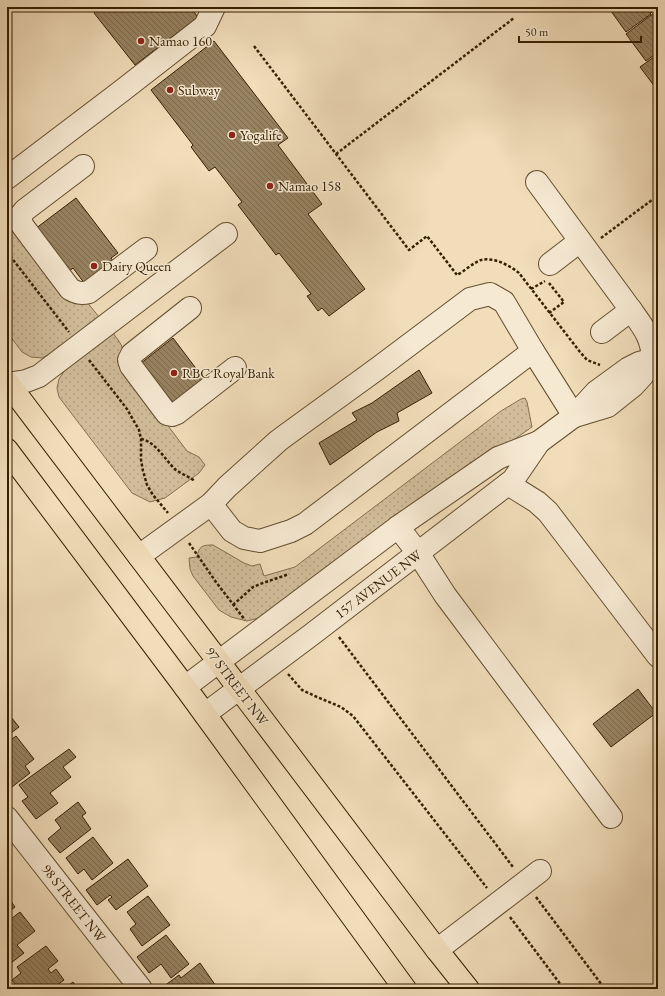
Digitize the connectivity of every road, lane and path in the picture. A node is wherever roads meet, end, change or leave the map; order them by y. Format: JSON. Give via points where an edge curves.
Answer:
{"nodes":[{"id":1,"x":214,"y":7,"type":"edge"},
{"id":2,"x":514,"y":18,"type":"dead end"},
{"id":3,"x":254,"y":46,"type":"dead end"},
{"id":4,"x":336,"y":154,"type":"junction"},
{"id":5,"x":83,"y":166,"type":"dead end"},
{"id":6,"x":7,"y":178,"type":"edge"},
{"id":7,"x":537,"y":182,"type":"dead end"},
{"id":8,"x":226,"y":234,"type":"dead end"},
{"id":9,"x":580,"y":241,"type":"junction"},
{"id":10,"x":146,"y":249,"type":"dead end"},
{"id":11,"x":7,"y":252,"type":"edge"},
{"id":12,"x":550,"y":264,"type":"dead end"},
{"id":13,"x":531,"y":289,"type":"junction"},
{"id":14,"x":190,"y":308,"type":"dead end"},
{"id":15,"x":631,"y":310,"type":"junction"},
{"id":16,"x":549,"y":313,"type":"junction"},
{"id":17,"x":602,"y":332,"type":"dead end"},
{"id":18,"x":70,"y":334,"type":"dead end"},
{"id":19,"x":533,"y":351,"type":"junction"},
{"id":20,"x":655,"y":357,"type":"edge"},
{"id":21,"x":89,"y":359,"type":"dead end"},
{"id":22,"x":603,"y":365,"type":"dead end"},
{"id":23,"x":235,"y":368,"type":"dead end"},
{"id":24,"x":8,"y":383,"type":"edge"},
{"id":25,"x":574,"y":416,"type":"junction"},
{"id":26,"x":141,"y":439,"type":"junction"},
{"id":27,"x":539,"y":442,"type":"junction"},
{"id":28,"x":7,"y":450,"type":"edge"},
{"id":29,"x":195,"y":481,"type":"dead end"},
{"id":30,"x":508,"y":484,"type":"junction"},
{"id":31,"x":161,"y":503,"type":"dead end"},
{"id":32,"x":211,"y":504,"type":"junction"},
{"id":33,"x":398,"y":527,"type":"junction"},
{"id":34,"x":194,"y":549,"type":"dead end"},
{"id":35,"x":418,"y":553,"type":"junction"},
{"id":36,"x":140,"y":556,"type":"junction"},
{"id":37,"x":289,"y":574,"type":"dead end"},
{"id":38,"x":233,"y":605,"type":"junction"},
{"id":39,"x":244,"y":618,"type":"dead end"},
{"id":40,"x":336,"y":633,"type":"dead end"},
{"id":41,"x":658,"y":656,"type":"edge"},
{"id":42,"x":219,"y":661,"type":"junction"},
{"id":43,"x":284,"y":670,"type":"dead end"},
{"id":44,"x":185,"y":687,"type":"junction"},
{"id":45,"x":239,"y":689,"type":"junction"},
{"id":46,"x":205,"y":714,"type":"junction"},
{"id":47,"x":611,"y":817,"type":"dead end"},
{"id":48,"x":7,"y":818,"type":"edge"},
{"id":49,"x":513,"y":867,"type":"dead end"},
{"id":50,"x":540,"y":871,"type":"dead end"},
{"id":51,"x":489,"y":890,"type":"dead end"},
{"id":52,"x":535,"y":895,"type":"dead end"},
{"id":53,"x":506,"y":912,"type":"dead end"},
{"id":54,"x":437,"y":950,"type":"junction"},
{"id":55,"x":141,"y":989,"type":"edge"},
{"id":56,"x":405,"y":989,"type":"edge"},
{"id":57,"x":468,"y":989,"type":"edge"},
{"id":58,"x":564,"y":989,"type":"edge"},
{"id":59,"x":605,"y":989,"type":"edge"}],
"edges":[{"from":1,"to":6,"type":"street","via":[[205,26]]},
{"from":2,"to":4,"type":"path"},
{"from":3,"to":4,"type":"path"},
{"from":4,"to":13,"type":"path","via":[[409,250],[428,236],[458,276],[480,260],[491,259],[509,265],[519,272]]},
{"from":5,"to":10,"type":"street","via":[[20,216],[22,225],[70,289],[82,294],[89,292]]},
{"from":7,"to":9,"type":"street"},
{"from":8,"to":24,"type":"street","via":[[39,376],[26,381]]},
{"from":9,"to":12,"type":"street"},
{"from":9,"to":15,"type":"street"},
{"from":11,"to":18,"type":"path"},
{"from":13,"to":16,"type":"path"},
{"from":13,"to":16,"type":"path","via":[[547,280],[564,302]]},
{"from":14,"to":23,"type":"street","via":[[132,354],[129,360],[131,366],[168,414],[172,415]]},
{"from":15,"to":17,"type":"street"},
{"from":15,"to":20,"type":"street","via":[[646,331]]},
{"from":16,"to":22,"type":"path","via":[[587,360]]},
{"from":19,"to":25,"type":"street"},
{"from":19,"to":32,"type":"street","via":[[305,524],[291,531],[260,541],[244,538],[232,531]]},
{"from":19,"to":32,"type":"street","via":[[504,302],[490,294],[470,299],[278,441]]},
{"from":20,"to":25,"type":"street","name":"157 AVENUE NW","via":[[633,386],[608,406]]},
{"from":21,"to":26,"type":"path","via":[[130,414]]},
{"from":24,"to":36,"type":"main road","name":"97 STREET NW"},
{"from":25,"to":27,"type":"street","name":"157 AVENUE NW"},
{"from":26,"to":29,"type":"path","via":[[149,442],[178,471]]},
{"from":26,"to":31,"type":"path","via":[[143,471],[150,490]]},
{"from":27,"to":30,"type":"street","name":"157 AVENUE NW","via":[[514,480]]},
{"from":27,"to":33,"type":"street","name":"157 AVENUE NW","via":[[498,458]]},
{"from":28,"to":44,"type":"main road"},
{"from":30,"to":35,"type":"street","name":"157 AVENUE NW"},
{"from":30,"to":41,"type":"street","via":[[548,512]]},
{"from":32,"to":36,"type":"street"},
{"from":33,"to":35,"type":"street"},
{"from":33,"to":42,"type":"street","name":"157 AVENUE NW"},
{"from":34,"to":38,"type":"path"},
{"from":35,"to":45,"type":"street","name":"157 AVENUE NW"},
{"from":35,"to":47,"type":"street","via":[[445,596]]},
{"from":36,"to":42,"type":"main road","name":"97 STREET NW"},
{"from":37,"to":38,"type":"path","via":[[253,587]]},
{"from":38,"to":39,"type":"path"},
{"from":40,"to":49,"type":"path"},
{"from":42,"to":44,"type":"street","name":"157 AVENUE NW"},
{"from":42,"to":45,"type":"main road","name":"97 STREET NW"},
{"from":43,"to":51,"type":"path","via":[[302,690],[341,707],[353,716]]},
{"from":44,"to":46,"type":"main road"},
{"from":45,"to":46,"type":"street","name":"157 AVENUE NW"},
{"from":45,"to":54,"type":"main road","name":"97 STREET NW"},
{"from":46,"to":56,"type":"main road"},
{"from":48,"to":55,"type":"street","name":"98 STREET NW"},
{"from":50,"to":54,"type":"street"},
{"from":52,"to":59,"type":"path"},
{"from":53,"to":58,"type":"path"},
{"from":54,"to":57,"type":"main road","name":"97 STREET NW"}]}
